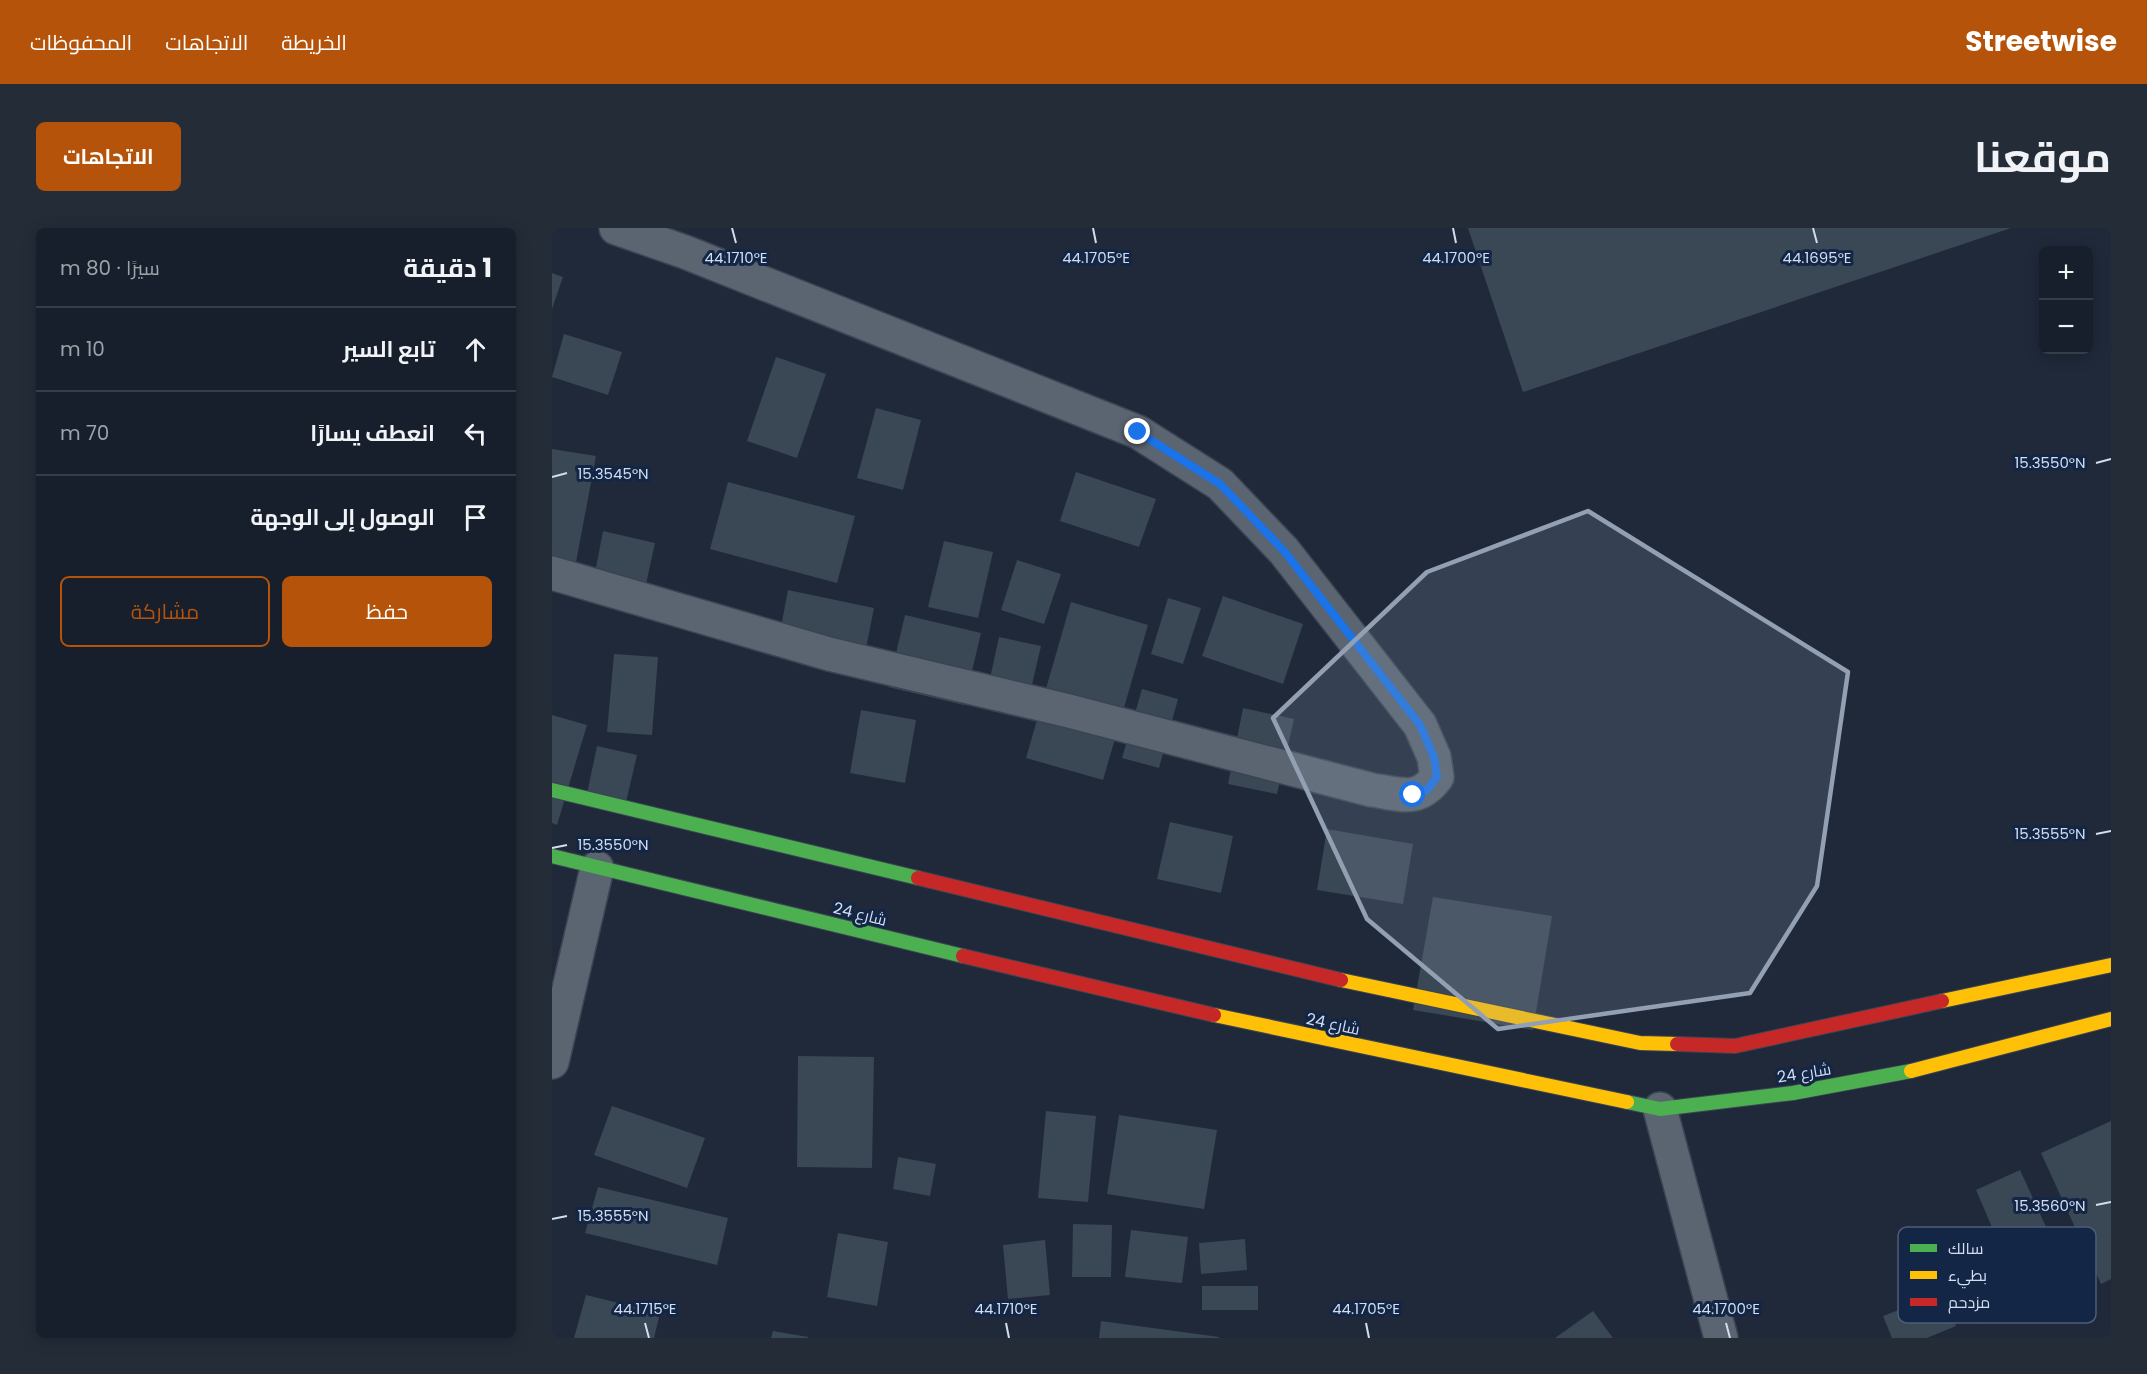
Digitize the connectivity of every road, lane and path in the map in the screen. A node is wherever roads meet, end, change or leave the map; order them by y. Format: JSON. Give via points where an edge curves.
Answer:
{"nodes":[{"id":1,"x":616,"y":228,"type":"edge"},
{"id":2,"x":552,"y":573,"type":"edge"},
{"id":3,"x":552,"y":790,"type":"edge"},
{"id":4,"x":552,"y":856,"type":"edge"},
{"id":5,"x":597,"y":868,"type":"junction"},
{"id":6,"x":2111,"y":965,"type":"edge"},
{"id":7,"x":2111,"y":1019,"type":"edge"},
{"id":8,"x":552,"y":1062,"type":"edge"},
{"id":9,"x":1660,"y":1109,"type":"junction"},
{"id":10,"x":1721,"y":1338,"type":"edge"}],
"edges":[{"from":1,"to":2,"type":"street","via":[[1138,432],[1220,484],[1284,551],[1420,725],[1434,757],[1437,777],[1427,790],[1413,795],[1372,790],[1069,711],[828,654]]},
{"from":3,"to":6,"type":"street","via":[[1352,983],[1640,1043],[1735,1046]]},
{"from":4,"to":5,"type":"street","name":"شارع 24"},
{"from":5,"to":8,"type":"street"},
{"from":5,"to":9,"type":"street","name":"شارع 24","via":[[1173,1007]]},
{"from":7,"to":9,"type":"street","name":"شارع 24","via":[[1906,1072],[1793,1093]]},
{"from":9,"to":10,"type":"street"}]}
